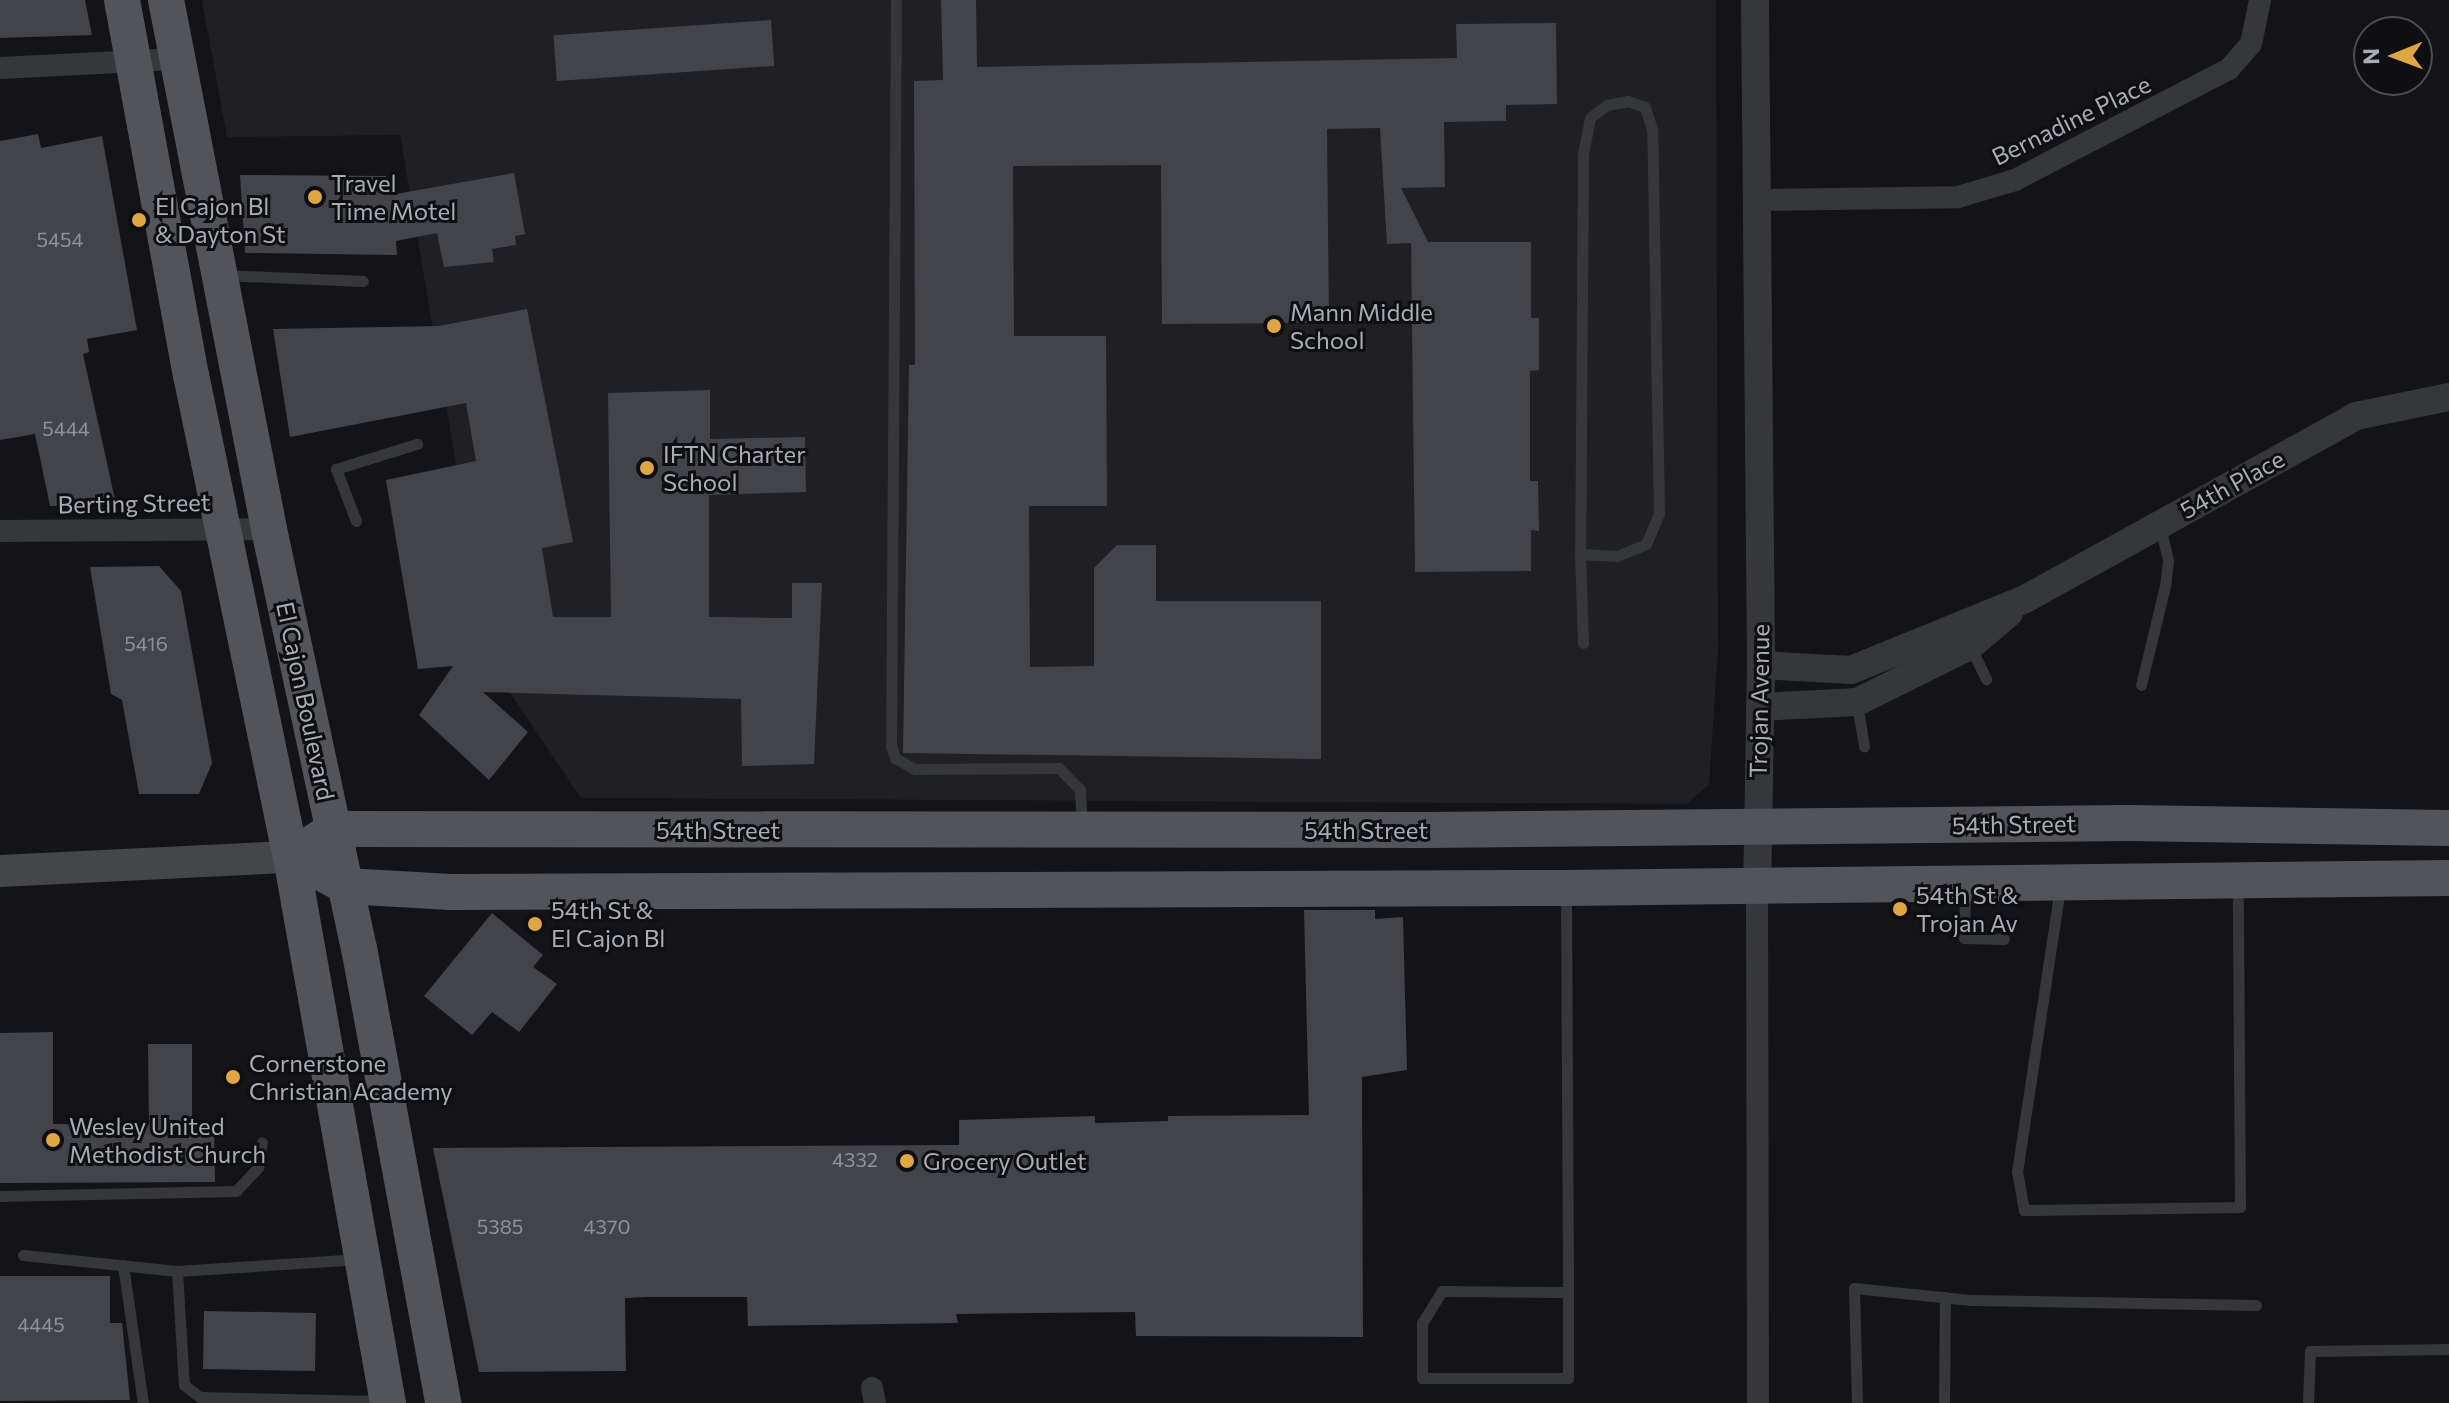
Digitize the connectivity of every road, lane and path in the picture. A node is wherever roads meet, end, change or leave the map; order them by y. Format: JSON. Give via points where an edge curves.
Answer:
{"nodes":[{"id":1,"x":122,"y":0,"type":"edge"},
{"id":2,"x":166,"y":0,"type":"edge"},
{"id":3,"x":896,"y":0,"type":"edge"},
{"id":4,"x":1755,"y":0,"type":"edge"},
{"id":5,"x":2260,"y":0,"type":"edge"},
{"id":6,"x":133,"y":59,"type":"junction"},
{"id":7,"x":178,"y":59,"type":"junction"},
{"id":8,"x":0,"y":68,"type":"edge"},
{"id":9,"x":1755,"y":200,"type":"junction"},
{"id":10,"x":223,"y":275,"type":"junction"},
{"id":11,"x":363,"y":281,"type":"dead end"},
{"id":12,"x":2449,"y":397,"type":"edge"},
{"id":13,"x":417,"y":444,"type":"dead end"},
{"id":14,"x":356,"y":521,"type":"dead end"},
{"id":15,"x":2159,"y":524,"type":"junction"},
{"id":16,"x":225,"y":527,"type":"junction"},
{"id":17,"x":269,"y":529,"type":"junction"},
{"id":18,"x":0,"y":531,"type":"edge"},
{"id":19,"x":1580,"y":554,"type":"junction"},
{"id":20,"x":2025,"y":599,"type":"junction"},
{"id":21,"x":1583,"y":643,"type":"dead end"},
{"id":22,"x":1970,"y":646,"type":"junction"},
{"id":23,"x":1761,"y":665,"type":"junction"},
{"id":24,"x":1986,"y":679,"type":"dead end"},
{"id":25,"x":2141,"y":685,"type":"dead end"},
{"id":26,"x":1857,"y":702,"type":"junction"},
{"id":27,"x":1760,"y":707,"type":"junction"},
{"id":28,"x":1864,"y":746,"type":"dead end"},
{"id":29,"x":1757,"y":826,"type":"junction"},
{"id":30,"x":2449,"y":828,"type":"edge"},
{"id":31,"x":334,"y":829,"type":"junction"},
{"id":32,"x":1082,"y":830,"type":"junction"},
{"id":33,"x":291,"y":857,"type":"junction"},
{"id":34,"x":0,"y":871,"type":"edge"},
{"id":35,"x":2238,"y":878,"type":"junction"},
{"id":36,"x":2449,"y":878,"type":"edge"},
{"id":37,"x":2061,"y":881,"type":"junction"},
{"id":38,"x":1965,"y":883,"type":"junction"},
{"id":39,"x":1757,"y":885,"type":"junction"},
{"id":40,"x":346,"y":886,"type":"junction"},
{"id":41,"x":1566,"y":888,"type":"junction"},
{"id":42,"x":2004,"y":939,"type":"dead end"},
{"id":43,"x":262,"y":1142,"type":"dead end"},
{"id":44,"x":0,"y":1196,"type":"edge"},
{"id":45,"x":23,"y":1255,"type":"dead end"},
{"id":46,"x":362,"y":1259,"type":"junction"},
{"id":47,"x":123,"y":1265,"type":"junction"},
{"id":48,"x":177,"y":1271,"type":"junction"},
{"id":49,"x":1568,"y":1292,"type":"junction"},
{"id":50,"x":1945,"y":1297,"type":"junction"},
{"id":51,"x":2256,"y":1305,"type":"dead end"},
{"id":52,"x":2449,"y":1349,"type":"edge"},
{"id":53,"x":200,"y":1400,"type":"edge"},
{"id":54,"x":388,"y":1402,"type":"edge"},
{"id":55,"x":143,"y":1403,"type":"edge"},
{"id":56,"x":443,"y":1403,"type":"edge"},
{"id":57,"x":1758,"y":1403,"type":"edge"},
{"id":58,"x":1857,"y":1403,"type":"edge"},
{"id":59,"x":1944,"y":1403,"type":"edge"},
{"id":60,"x":2308,"y":1403,"type":"edge"}],
"edges":[{"from":1,"to":6,"type":"main road","name":"El Cajon Boulevard"},
{"from":2,"to":7,"type":"main road","name":"El Cajon Boulevard"},
{"from":3,"to":32,"type":"lane","via":[[891,746],[895,758],[915,769],[1059,768],[1080,790]]},
{"from":4,"to":9,"type":"street","name":"Trojan Avenue"},
{"from":5,"to":9,"type":"street","name":"Bernadine Place","via":[[2251,44],[2229,69],[2015,180],[1958,197]]},
{"from":6,"to":7,"type":"street"},
{"from":6,"to":8,"type":"street"},
{"from":6,"to":16,"type":"main road","name":"El Cajon Boulevard"},
{"from":7,"to":10,"type":"main road","name":"El Cajon Boulevard"},
{"from":9,"to":23,"type":"street","name":"Trojan Avenue"},
{"from":10,"to":11,"type":"lane"},
{"from":10,"to":17,"type":"main road","name":"El Cajon Boulevard"},
{"from":12,"to":15,"type":"street","name":"54th Place","via":[[2356,416]]},
{"from":13,"to":14,"type":"lane","via":[[336,469]]},
{"from":15,"to":20,"type":"street","name":"54th Place"},
{"from":15,"to":25,"type":"lane","via":[[2168,560]]},
{"from":16,"to":17,"type":"street","name":"Berting Street"},
{"from":16,"to":18,"type":"street","name":"Berting Street"},
{"from":16,"to":33,"type":"main road","name":"El Cajon Boulevard"},
{"from":17,"to":31,"type":"main road","name":"El Cajon Boulevard"},
{"from":19,"to":19,"type":"lane","via":[[1617,556],[1646,544],[1659,514],[1652,129],[1645,107],[1628,101],[1607,105],[1590,118],[1583,153]]},
{"from":19,"to":21,"type":"lane"},
{"from":20,"to":22,"type":"street","name":"54th Place"},
{"from":20,"to":23,"type":"street","name":"54th Place","via":[[1851,670]]},
{"from":22,"to":24,"type":"lane"},
{"from":22,"to":26,"type":"street","name":"54th Place"},
{"from":23,"to":27,"type":"street","name":"Trojan Avenue"},
{"from":26,"to":27,"type":"street","name":"54th Place"},
{"from":26,"to":28,"type":"lane"},
{"from":27,"to":29,"type":"street","name":"Trojan Avenue"},
{"from":29,"to":30,"type":"main road","name":"54th Street","via":[[2129,823]]},
{"from":29,"to":32,"type":"main road","name":"54th Street"},
{"from":29,"to":39,"type":"street","name":"Trojan Avenue"},
{"from":31,"to":32,"type":"main road","name":"54th Street"},
{"from":31,"to":33,"type":"main road"},
{"from":31,"to":40,"type":"main road","name":"El Cajon Boulevard"},
{"from":33,"to":34,"type":"main road"},
{"from":33,"to":40,"type":"main road"},
{"from":33,"to":46,"type":"main road","name":"El Cajon Boulevard"},
{"from":35,"to":36,"type":"main road"},
{"from":35,"to":37,"type":"main road"},
{"from":35,"to":37,"type":"lane","via":[[2240,1207],[2024,1210],[2017,1171]]},
{"from":37,"to":38,"type":"main road"},
{"from":38,"to":39,"type":"main road"},
{"from":38,"to":42,"type":"lane","via":[[1964,938]]},
{"from":39,"to":41,"type":"main road"},
{"from":39,"to":57,"type":"street","name":"Trojan Avenue"},
{"from":40,"to":41,"type":"main road","via":[[451,892]]},
{"from":40,"to":56,"type":"main road","name":"El Cajon Boulevard"},
{"from":41,"to":49,"type":"lane"},
{"from":43,"to":44,"type":"lane","via":[[258,1167],[236,1191]]},
{"from":45,"to":47,"type":"lane"},
{"from":46,"to":48,"type":"lane"},
{"from":46,"to":54,"type":"main road","name":"El Cajon Boulevard"},
{"from":47,"to":48,"type":"lane"},
{"from":47,"to":55,"type":"lane"},
{"from":48,"to":53,"type":"lane","via":[[184,1385]]},
{"from":49,"to":49,"type":"lane","via":[[1568,1378],[1422,1378],[1422,1323],[1442,1291]]},
{"from":50,"to":51,"type":"lane"},
{"from":50,"to":58,"type":"lane","via":[[1854,1288]]},
{"from":50,"to":59,"type":"lane"},
{"from":52,"to":60,"type":"lane","via":[[2310,1351]]},
{"from":53,"to":54,"type":"lane"}]}
